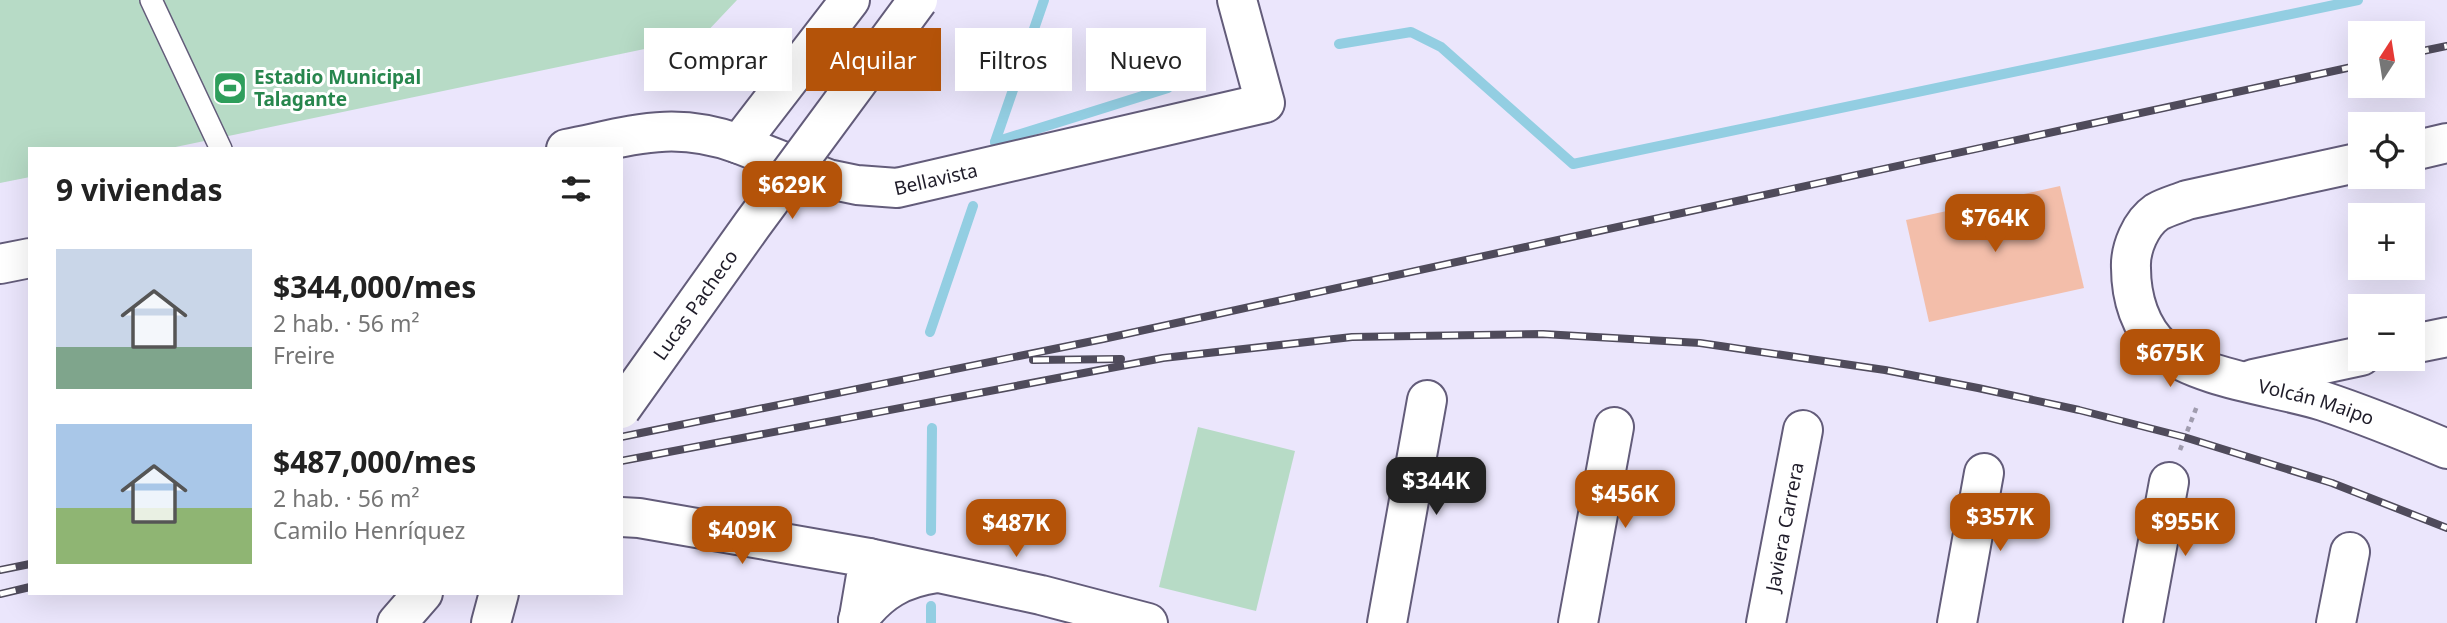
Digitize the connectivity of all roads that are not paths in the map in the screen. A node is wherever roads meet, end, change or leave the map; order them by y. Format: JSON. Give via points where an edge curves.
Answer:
{"nodes":[{"id":1,"x":151,"y":0,"type":"edge"},
{"id":2,"x":850,"y":0,"type":"edge"},
{"id":3,"x":918,"y":0,"type":"edge"},
{"id":4,"x":1237,"y":0,"type":"edge"},
{"id":5,"x":2447,"y":143,"type":"edge"},
{"id":6,"x":739,"y":144,"type":"junction"},
{"id":7,"x":220,"y":147,"type":"edge"},
{"id":8,"x":576,"y":147,"type":"edge"},
{"id":9,"x":2425,"y":148,"type":"edge"},
{"id":10,"x":2348,"y":165,"type":"edge"},
{"id":11,"x":28,"y":258,"type":"edge"},
{"id":12,"x":0,"y":264,"type":"edge"},
{"id":13,"x":2447,"y":337,"type":"edge"},
{"id":14,"x":2425,"y":342,"type":"edge"},
{"id":15,"x":2348,"y":359,"type":"edge"},
{"id":16,"x":2246,"y":381,"type":"junction"},
{"id":17,"x":1427,"y":400,"type":"dead end"},
{"id":18,"x":623,"y":406,"type":"edge"},
{"id":19,"x":1614,"y":427,"type":"dead end"},
{"id":20,"x":1803,"y":430,"type":"dead end"},
{"id":21,"x":2447,"y":449,"type":"edge"},
{"id":22,"x":1984,"y":473,"type":"dead end"},
{"id":23,"x":2169,"y":482,"type":"road end"},
{"id":24,"x":623,"y":517,"type":"edge"},
{"id":25,"x":804,"y":547,"type":"junction"},
{"id":26,"x":2350,"y":552,"type":"dead end"},
{"id":27,"x":869,"y":558,"type":"junction"},
{"id":28,"x":937,"y":573,"type":"junction"},
{"id":29,"x":421,"y":595,"type":"edge"},
{"id":30,"x":498,"y":595,"type":"edge"},
{"id":31,"x":1041,"y":609,"type":"edge"},
{"id":32,"x":858,"y":622,"type":"edge"},
{"id":33,"x":397,"y":623,"type":"edge"},
{"id":34,"x":491,"y":623,"type":"edge"},
{"id":35,"x":1148,"y":623,"type":"edge"},
{"id":36,"x":1387,"y":623,"type":"edge"},
{"id":37,"x":1578,"y":623,"type":"edge"},
{"id":38,"x":1766,"y":623,"type":"edge"},
{"id":39,"x":1958,"y":623,"type":"edge"},
{"id":40,"x":2143,"y":623,"type":"edge"},
{"id":41,"x":2336,"y":623,"type":"edge"}],
"edges":[{"from":1,"to":7,"type":"lane"},
{"from":2,"to":6,"type":"street"},
{"from":3,"to":18,"type":"street","name":"Lucas Pacheco","bridge":true},
{"from":4,"to":6,"type":"street","name":"Bellavista","via":[[1265,103],[897,188],[828,179]]},
{"from":5,"to":9,"type":"street"},
{"from":6,"to":8,"type":"street","name":"Bellavista","via":[[694,131],[657,130]]},
{"from":10,"to":16,"type":"street","name":"Volcán Maipo","via":[[2187,200],[2159,211],[2136,240],[2130,270],[2137,309],[2148,334],[2178,360]]},
{"from":11,"to":12,"type":"street"},
{"from":13,"to":14,"type":"street"},
{"from":15,"to":16,"type":"street"},
{"from":16,"to":21,"type":"street","name":"Volcán Maipo","via":[[2324,402]]},
{"from":17,"to":36,"type":"street"},
{"from":19,"to":37,"type":"street"},
{"from":20,"to":38,"type":"street","name":"Javiera Carrera"},
{"from":22,"to":39,"type":"street"},
{"from":23,"to":40,"type":"street"},
{"from":24,"to":25,"type":"street"},
{"from":25,"to":27,"type":"street"},
{"from":25,"to":32,"type":"street","via":[[831,572]]},
{"from":26,"to":41,"type":"street"},
{"from":27,"to":28,"type":"street"},
{"from":27,"to":32,"type":"street"},
{"from":28,"to":31,"type":"street"},
{"from":28,"to":32,"type":"street","via":[[897,583],[875,599]]},
{"from":29,"to":33,"type":"street"},
{"from":30,"to":34,"type":"street"},
{"from":31,"to":35,"type":"street"}]}
